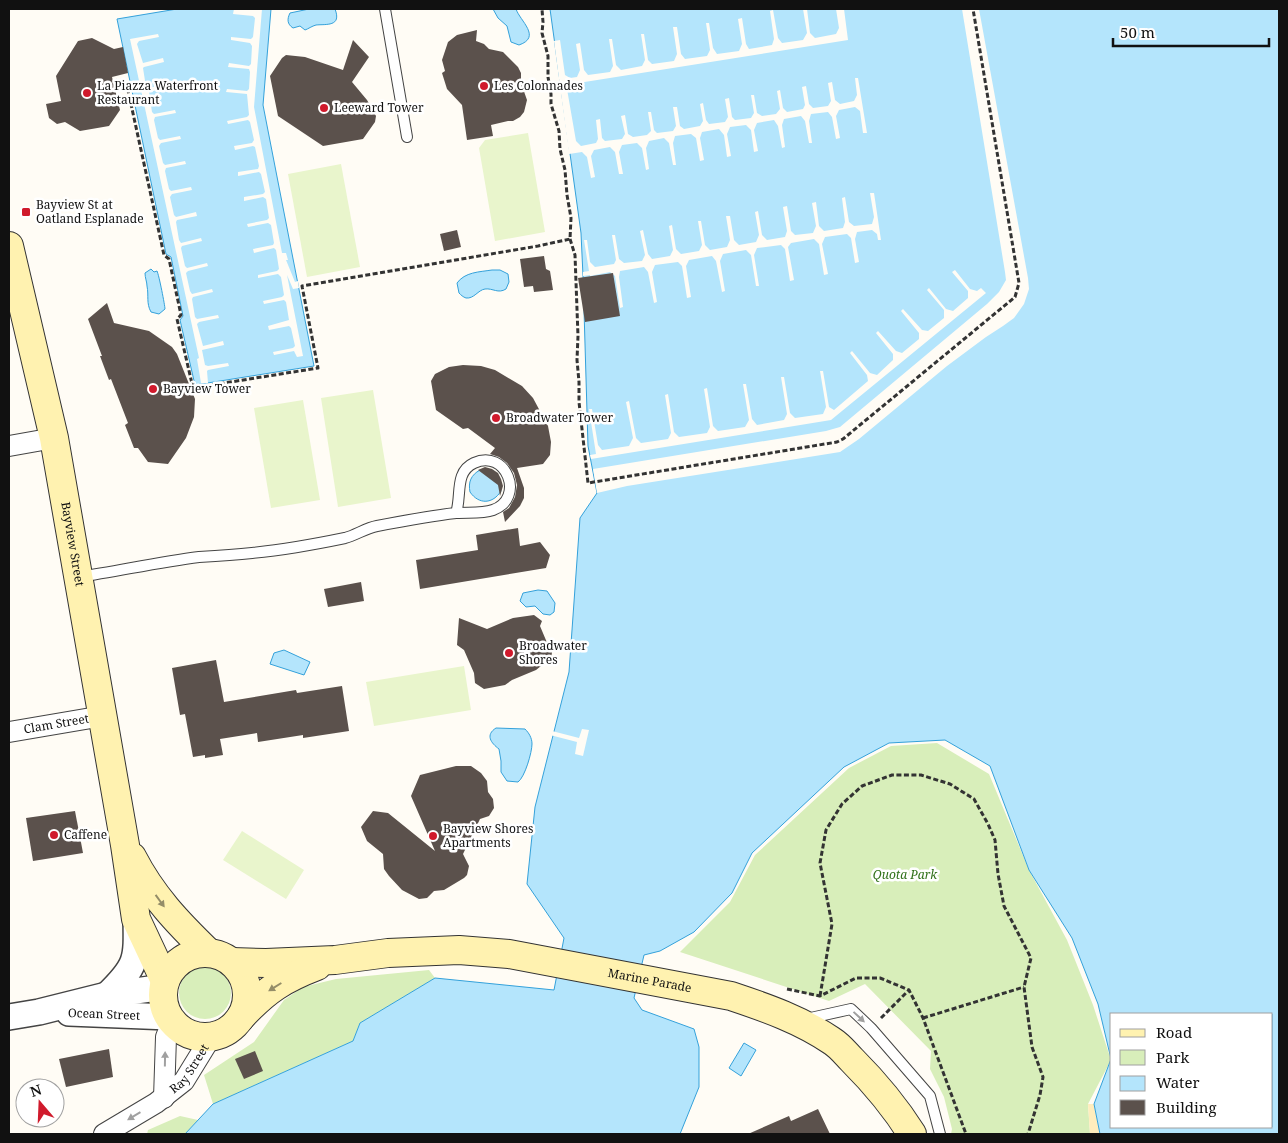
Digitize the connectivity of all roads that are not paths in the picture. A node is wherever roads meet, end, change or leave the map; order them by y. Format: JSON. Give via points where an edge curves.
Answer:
{"nodes":[{"id":1,"x":384,"y":9,"type":"edge"},
{"id":2,"x":407,"y":137,"type":"dead end"},
{"id":3,"x":9,"y":246,"type":"edge"},
{"id":4,"x":54,"y":438,"type":"junction"},
{"id":5,"x":9,"y":446,"type":"edge"},
{"id":6,"x":456,"y":513,"type":"junction"},
{"id":7,"x":78,"y":577,"type":"junction"},
{"id":8,"x":103,"y":716,"type":"junction"},
{"id":9,"x":9,"y":732,"type":"edge"},
{"id":10,"x":126,"y":845,"type":"junction"},
{"id":11,"x":136,"y":919,"type":"junction"},
{"id":12,"x":220,"y":958,"type":"junction"},
{"id":13,"x":335,"y":960,"type":"junction"},
{"id":14,"x":165,"y":984,"type":"junction"},
{"id":15,"x":107,"y":994,"type":"junction"},
{"id":16,"x":39,"y":1012,"type":"junction"},
{"id":17,"x":9,"y":1017,"type":"edge"},
{"id":18,"x":242,"y":1017,"type":"junction"},
{"id":19,"x":171,"y":1020,"type":"junction"},
{"id":20,"x":797,"y":1021,"type":"junction"},
{"id":21,"x":211,"y":1037,"type":"junction"},
{"id":22,"x":164,"y":1098,"type":"junction"},
{"id":23,"x":104,"y":1134,"type":"edge"},
{"id":24,"x":912,"y":1134,"type":"edge"},
{"id":25,"x":940,"y":1134,"type":"edge"}],
"edges":[{"from":1,"to":2,"type":"lane"},
{"from":3,"to":4,"type":"main road","name":"Bayview Street"},
{"from":4,"to":5,"type":"street"},
{"from":4,"to":7,"type":"main road","name":"Bayview Street"},
{"from":6,"to":6,"type":"lane","via":[[492,511],[505,502],[511,486],[506,471],[493,461],[484,460],[468,467],[460,482]]},
{"from":6,"to":7,"type":"lane","via":[[374,527],[347,537],[310,544]]},
{"from":7,"to":8,"type":"main road","name":"Bayview Street"},
{"from":8,"to":9,"type":"street","name":"Clam Street"},
{"from":8,"to":10,"type":"main road","name":"Bayview Street"},
{"from":10,"to":11,"type":"main road","name":"Bayview Street"},
{"from":10,"to":12,"type":"main road","name":"Bayview Street","one_way":true,"via":[[162,906]]},
{"from":11,"to":14,"type":"main road","name":"Bayview Street"},
{"from":11,"to":15,"type":"street","via":[[135,958],[130,970]]},
{"from":12,"to":13,"type":"main road","name":"Marine Parade","via":[[266,963]]},
{"from":12,"to":14,"type":"main road","via":[[198,954],[188,957],[171,971]]},
{"from":12,"to":18,"type":"main road","via":[[241,973],[247,986]]},
{"from":13,"to":18,"type":"main road","name":"Marine Parade","one_way":true,"via":[[272,988]]},
{"from":13,"to":20,"type":"main road","name":"Marine Parade","via":[[388,953],[459,950],[509,954],[731,996]]},
{"from":14,"to":15,"type":"street","name":"Ocean Street"},
{"from":14,"to":19,"type":"main road","via":[[163,1002]]},
{"from":15,"to":16,"type":"street","name":"Ocean Street"},
{"from":16,"to":17,"type":"street","name":"Ocean Street"},
{"from":16,"to":19,"type":"street","name":"Ocean Street"},
{"from":18,"to":21,"type":"main road","via":[[229,1030]]},
{"from":19,"to":21,"type":"main road","via":[[190,1034]]},
{"from":22,"to":19,"type":"street","name":"Ray Street","one_way":true,"via":[[166,1037]]},
{"from":20,"to":24,"type":"main road","name":"Marine Parade","via":[[834,1042],[890,1101]]},
{"from":20,"to":25,"type":"lane","one_way":true,"via":[[851,1009],[872,1028],[930,1096]]},
{"from":21,"to":22,"type":"street","name":"Ray Street","via":[[184,1081]]},
{"from":22,"to":23,"type":"street","name":"Ray Street","one_way":true}]}
